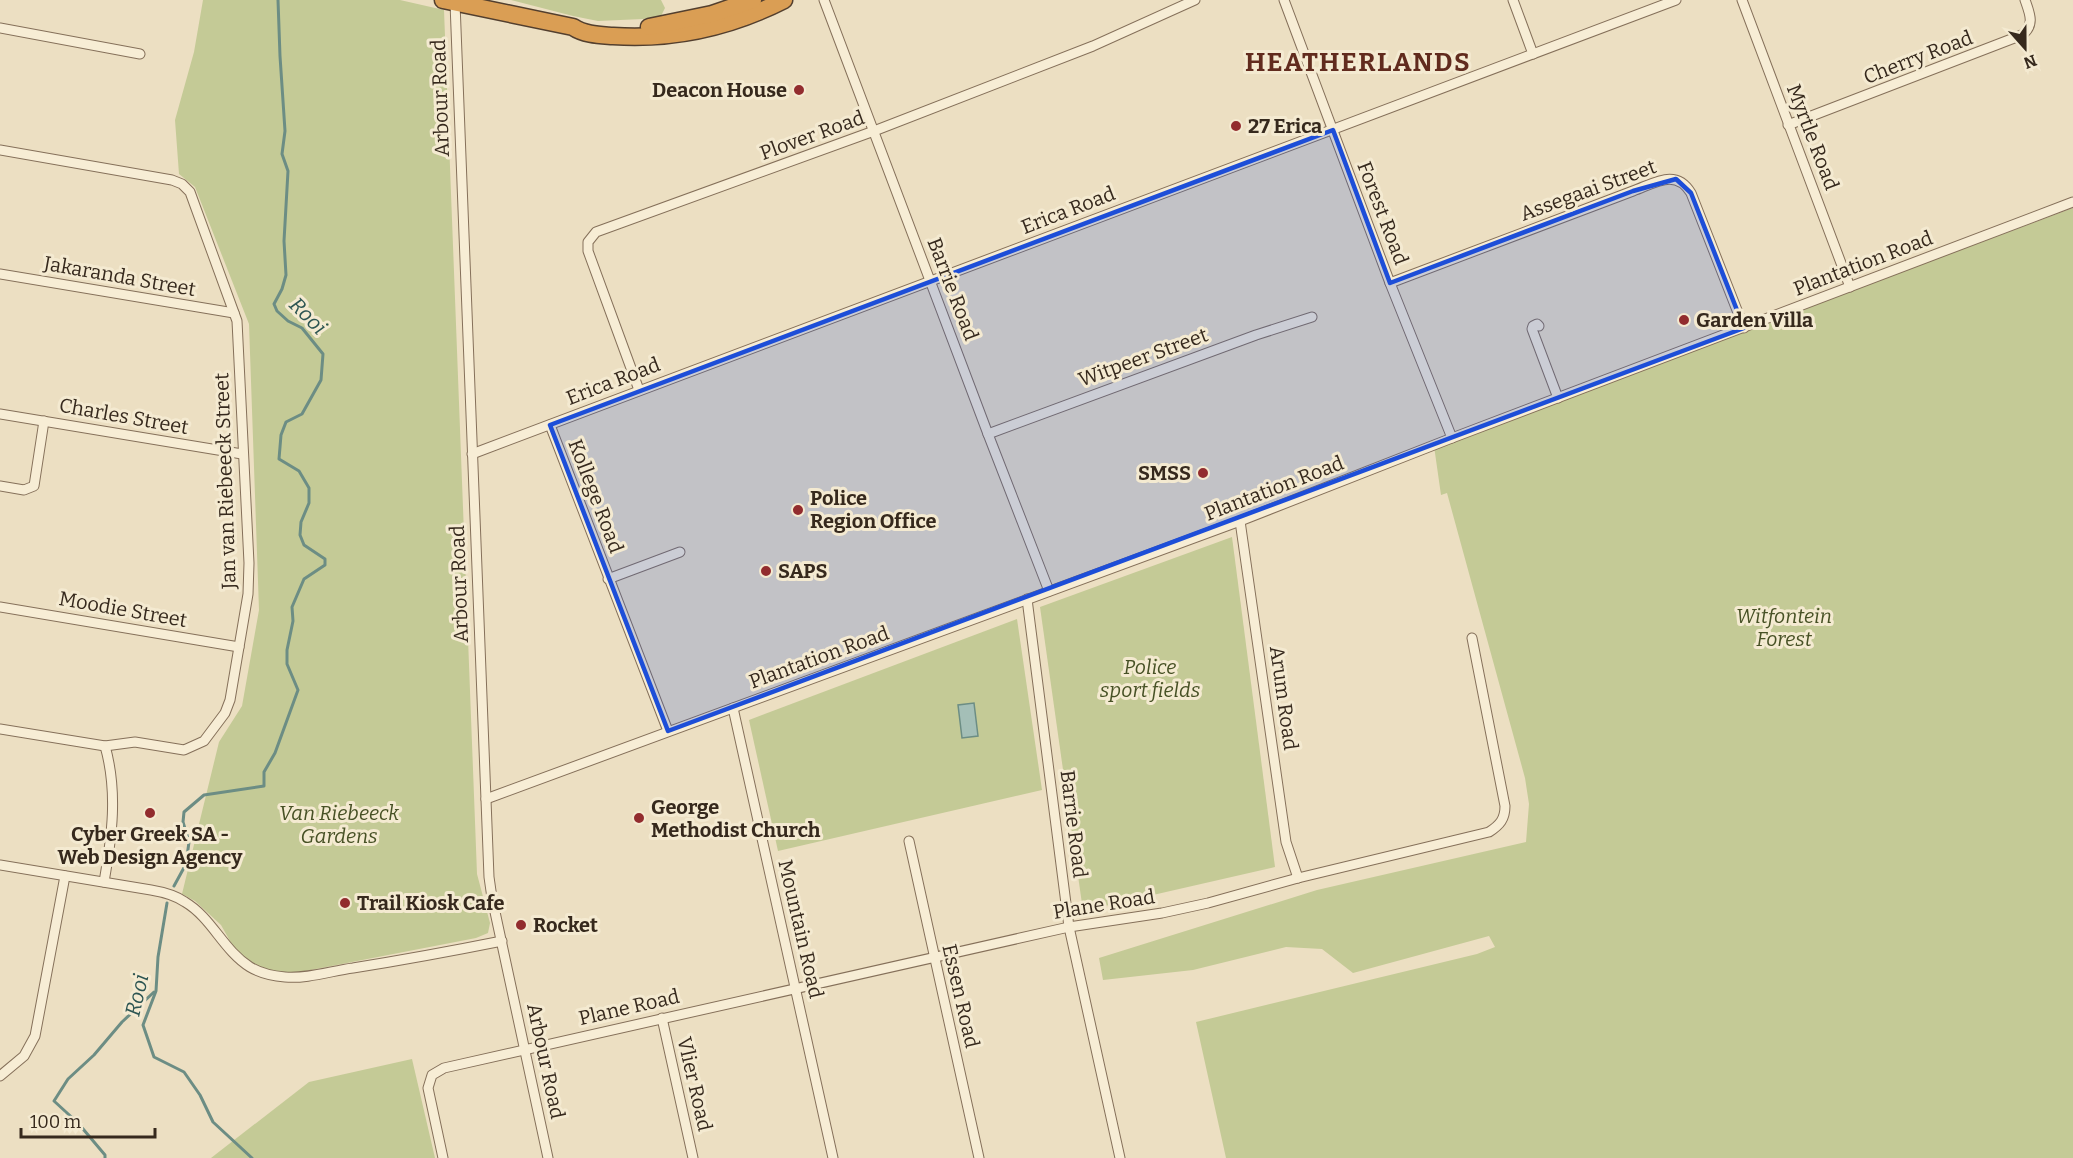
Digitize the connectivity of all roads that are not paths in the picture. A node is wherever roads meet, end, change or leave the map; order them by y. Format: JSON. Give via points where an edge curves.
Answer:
{"nodes":[{"id":1,"x":753,"y":0,"type":"edge"},
{"id":2,"x":784,"y":0,"type":"edge"},
{"id":3,"x":824,"y":0,"type":"edge"},
{"id":4,"x":1195,"y":0,"type":"edge"},
{"id":5,"x":1284,"y":0,"type":"edge"},
{"id":6,"x":1513,"y":0,"type":"edge"},
{"id":7,"x":1676,"y":0,"type":"edge"},
{"id":8,"x":1742,"y":0,"type":"edge"},
{"id":9,"x":2025,"y":0,"type":"edge"},
{"id":10,"x":449,"y":1,"type":"edge"},
{"id":11,"x":573,"y":27,"type":"junction"},
{"id":12,"x":0,"y":28,"type":"edge"},
{"id":13,"x":141,"y":54,"type":"dead end"},
{"id":14,"x":1533,"y":54,"type":"junction"},
{"id":15,"x":1788,"y":125,"type":"junction"},
{"id":16,"x":1333,"y":130,"type":"junction"},
{"id":17,"x":874,"y":131,"type":"junction"},
{"id":18,"x":0,"y":150,"type":"edge"},
{"id":19,"x":2073,"y":202,"type":"edge"},
{"id":20,"x":0,"y":274,"type":"edge"},
{"id":21,"x":930,"y":281,"type":"junction"},
{"id":22,"x":1390,"y":283,"type":"junction"},
{"id":23,"x":1850,"y":287,"type":"junction"},
{"id":24,"x":234,"y":313,"type":"junction"},
{"id":25,"x":1312,"y":317,"type":"dead end"},
{"id":26,"x":1539,"y":326,"type":"dead end"},
{"id":27,"x":1744,"y":328,"type":"junction"},
{"id":28,"x":639,"y":390,"type":"junction"},
{"id":29,"x":1558,"y":398,"type":"junction"},
{"id":30,"x":0,"y":414,"type":"edge"},
{"id":31,"x":44,"y":421,"type":"junction"},
{"id":32,"x":550,"y":425,"type":"junction"},
{"id":33,"x":988,"y":434,"type":"junction"},
{"id":34,"x":1452,"y":438,"type":"junction"},
{"id":35,"x":242,"y":454,"type":"junction"},
{"id":36,"x":472,"y":454,"type":"junction"},
{"id":37,"x":0,"y":486,"type":"edge"},
{"id":38,"x":1240,"y":520,"type":"junction"},
{"id":39,"x":680,"y":552,"type":"dead end"},
{"id":40,"x":608,"y":579,"type":"junction"},
{"id":41,"x":1049,"y":591,"type":"junction"},
{"id":42,"x":1027,"y":599,"type":"junction"},
{"id":43,"x":0,"y":607,"type":"edge"},
{"id":44,"x":1472,"y":638,"type":"dead end"},
{"id":45,"x":239,"y":647,"type":"junction"},
{"id":46,"x":733,"y":708,"type":"junction"},
{"id":47,"x":0,"y":729,"type":"edge"},
{"id":48,"x":668,"y":732,"type":"junction"},
{"id":49,"x":105,"y":746,"type":"junction"},
{"id":50,"x":486,"y":799,"type":"junction"},
{"id":51,"x":909,"y":841,"type":"dead end"},
{"id":52,"x":0,"y":865,"type":"edge"},
{"id":53,"x":65,"y":876,"type":"junction"},
{"id":54,"x":1298,"y":878,"type":"junction"},
{"id":55,"x":104,"y":882,"type":"junction"},
{"id":56,"x":1069,"y":927,"type":"junction"},
{"id":57,"x":502,"y":941,"type":"junction"},
{"id":58,"x":934,"y":956,"type":"junction"},
{"id":59,"x":795,"y":987,"type":"junction"},
{"id":60,"x":662,"y":1018,"type":"junction"},
{"id":61,"x":525,"y":1048,"type":"junction"},
{"id":62,"x":0,"y":1076,"type":"edge"},
{"id":63,"x":443,"y":1158,"type":"edge"},
{"id":64,"x":548,"y":1158,"type":"edge"},
{"id":65,"x":693,"y":1158,"type":"edge"},
{"id":66,"x":833,"y":1158,"type":"edge"},
{"id":67,"x":980,"y":1158,"type":"edge"},
{"id":68,"x":1120,"y":1158,"type":"edge"}],
"edges":[{"from":1,"to":11,"type":"highway","via":[[718,13],[658,26]]},
{"from":2,"to":11,"type":"highway","via":[[727,24],[674,35],[605,36]]},
{"from":3,"to":17,"type":"street","name":"Barrie Road"},
{"from":4,"to":17,"type":"street","name":"Plover Road","via":[[1093,46]]},
{"from":5,"to":16,"type":"street","name":"Forest Road"},
{"from":6,"to":14,"type":"street"},
{"from":7,"to":14,"type":"street","name":"Erica Road"},
{"from":8,"to":15,"type":"street","name":"Myrtle Road"},
{"from":9,"to":15,"type":"street","name":"Cherry Road","via":[[2031,20],[2022,35]]},
{"from":10,"to":11,"type":"highway"},
{"from":10,"to":36,"type":"street","name":"Arbour Road"},
{"from":12,"to":13,"type":"street"},
{"from":14,"to":16,"type":"street","name":"Erica Road"},
{"from":15,"to":23,"type":"street","name":"Myrtle Road"},
{"from":16,"to":21,"type":"street","name":"Erica Road"},
{"from":16,"to":22,"type":"street","name":"Forest Road"},
{"from":17,"to":21,"type":"street","name":"Barrie Road"},
{"from":17,"to":28,"type":"street","name":"Plover Road","via":[[601,230],[591,237],[587,246],[590,258]]},
{"from":18,"to":24,"type":"street","name":"Jan van Riebeeck Street","via":[[172,180],[186,188]]},
{"from":19,"to":23,"type":"street","name":"Plantation Road"},
{"from":20,"to":24,"type":"street","name":"Jakaranda Street"},
{"from":21,"to":28,"type":"street","name":"Erica Road"},
{"from":21,"to":33,"type":"street","name":"Barrie Road"},
{"from":22,"to":27,"type":"street","name":"Assegaai Street","via":[[1633,190],[1676,179],[1691,193]]},
{"from":22,"to":34,"type":"street","name":"Forest Road"},
{"from":23,"to":27,"type":"street","name":"Plantation Road"},
{"from":24,"to":35,"type":"street","name":"Jan van Riebeeck Street","via":[[238,330]]},
{"from":25,"to":33,"type":"street","name":"Witpeer Street"},
{"from":26,"to":29,"type":"street","via":[[1532,329]]},
{"from":27,"to":29,"type":"street","name":"Plantation Road"},
{"from":28,"to":32,"type":"street","name":"Erica Road"},
{"from":29,"to":34,"type":"street","name":"Plantation Road"},
{"from":30,"to":31,"type":"street","name":"Charles Street"},
{"from":31,"to":35,"type":"street","name":"Charles Street"},
{"from":31,"to":37,"type":"street","via":[[34,486],[24,490]]},
{"from":32,"to":36,"type":"street","name":"Erica Road"},
{"from":32,"to":40,"type":"street","name":"Kollege Road"},
{"from":33,"to":41,"type":"street","name":"Barrie Road"},
{"from":34,"to":38,"type":"street","name":"Plantation Road"},
{"from":35,"to":45,"type":"street","name":"Jan van Riebeeck Street","via":[[249,578]]},
{"from":36,"to":50,"type":"street","name":"Arbour Road"},
{"from":38,"to":41,"type":"street","name":"Plantation Road"},
{"from":38,"to":54,"type":"street","name":"Arum Road","via":[[1286,842]]},
{"from":39,"to":40,"type":"street","name":"Kollege Road"},
{"from":40,"to":48,"type":"street","name":"Kollege Road"},
{"from":41,"to":42,"type":"street","name":"Plantation Road"},
{"from":42,"to":46,"type":"street","name":"Plantation Road"},
{"from":42,"to":56,"type":"street","name":"Barrie Road"},
{"from":43,"to":45,"type":"street","name":"Moodie Street"},
{"from":44,"to":54,"type":"street","name":"Plane Road","via":[[1505,806],[1497,828]]},
{"from":45,"to":49,"type":"street","name":"Jan van Riebeeck Street","via":[[225,713],[199,745],[184,750],[135,742]]},
{"from":46,"to":48,"type":"street","name":"Plantation Road"},
{"from":46,"to":59,"type":"street","name":"Mountain Road"},
{"from":47,"to":49,"type":"street"},
{"from":48,"to":50,"type":"street","name":"Plantation Road"},
{"from":49,"to":55,"type":"street","via":[[113,810]]},
{"from":50,"to":57,"type":"street","name":"Arbour Road","via":[[489,877]]},
{"from":51,"to":58,"type":"street","name":"Essen Road"},
{"from":52,"to":53,"type":"street"},
{"from":53,"to":55,"type":"street"},
{"from":53,"to":62,"type":"street","via":[[35,1036],[24,1056]]},
{"from":54,"to":56,"type":"street","name":"Plane Road","via":[[1174,910]]},
{"from":55,"to":57,"type":"street","via":[[164,892],[185,902],[241,961],[285,977],[394,962]]},
{"from":56,"to":58,"type":"street","name":"Plane Road"},
{"from":56,"to":68,"type":"street","name":"Barrie Road"},
{"from":57,"to":61,"type":"street","name":"Arbour Road"},
{"from":58,"to":59,"type":"street","name":"Plane Road"},
{"from":58,"to":67,"type":"street","name":"Essen Road"},
{"from":59,"to":60,"type":"street","name":"Plane Road"},
{"from":59,"to":66,"type":"street","name":"Mountain Road"},
{"from":60,"to":61,"type":"street","name":"Plane Road"},
{"from":60,"to":65,"type":"street","name":"Vlier Road"},
{"from":61,"to":63,"type":"street","name":"Plane Road","via":[[444,1068],[432,1075],[428,1088]]},
{"from":61,"to":64,"type":"street","name":"Arbour Road"}]}
